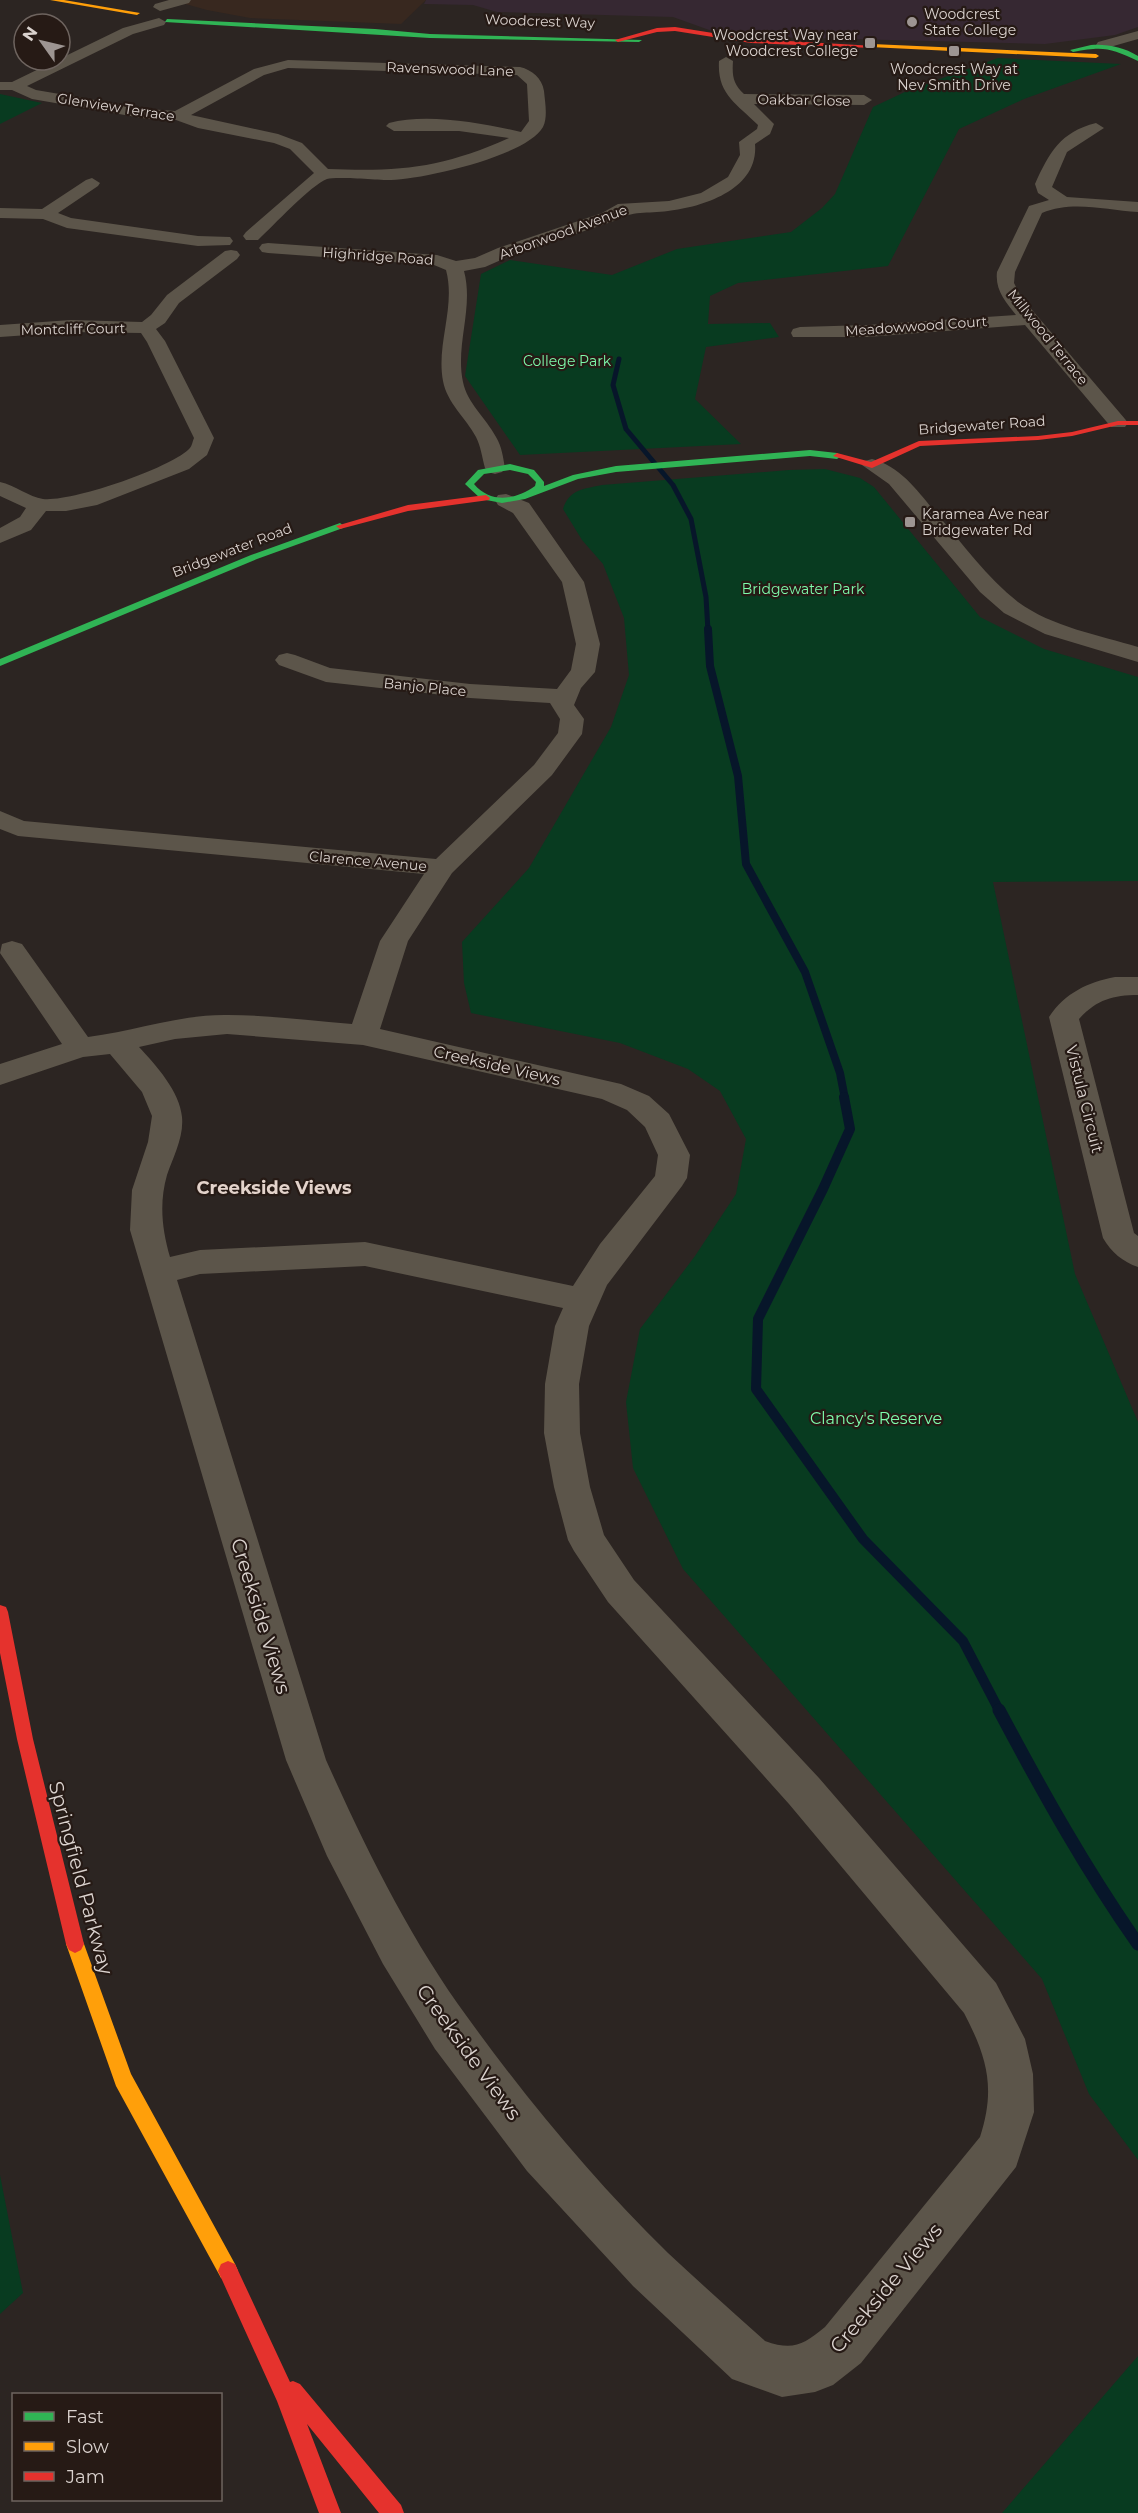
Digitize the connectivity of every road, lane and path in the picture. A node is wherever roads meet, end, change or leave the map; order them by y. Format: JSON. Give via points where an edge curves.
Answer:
{"nodes":[{"id":1,"x":53,"y":0,"type":"edge"},
{"id":2,"x":98,"y":0,"type":"edge"},
{"id":3,"x":196,"y":0,"type":"edge"},
{"id":4,"x":156,"y":7,"type":"junction"},
{"id":5,"x":185,"y":8,"type":"edge"},
{"id":6,"x":137,"y":15,"type":"junction"},
{"id":7,"x":163,"y":22,"type":"junction"},
{"id":8,"x":234,"y":25,"type":"junction"},
{"id":9,"x":128,"y":31,"type":"junction"},
{"id":10,"x":1097,"y":49,"type":"junction"},
{"id":11,"x":1132,"y":51,"type":"edge"},
{"id":12,"x":726,"y":61,"type":"dead end"},
{"id":13,"x":7,"y":86,"type":"edge"},
{"id":14,"x":743,"y":99,"type":"junction"},
{"id":15,"x":864,"y":100,"type":"dead end"},
{"id":16,"x":178,"y":116,"type":"junction"},
{"id":17,"x":394,"y":126,"type":"dead end"},
{"id":18,"x":1096,"y":128,"type":"dead end"},
{"id":19,"x":524,"y":137,"type":"junction"},
{"id":20,"x":324,"y":174,"type":"junction"},
{"id":21,"x":92,"y":183,"type":"dead end"},
{"id":22,"x":1062,"y":201,"type":"junction"},
{"id":23,"x":1138,"y":207,"type":"edge"},
{"id":24,"x":0,"y":213,"type":"edge"},
{"id":25,"x":46,"y":214,"type":"junction"},
{"id":26,"x":252,"y":236,"type":"junction"},
{"id":27,"x":244,"y":251,"type":"junction"},
{"id":28,"x":454,"y":267,"type":"junction"},
{"id":29,"x":1032,"y":319,"type":"junction"},
{"id":30,"x":146,"y":328,"type":"junction"},
{"id":31,"x":0,"y":331,"type":"edge"},
{"id":32,"x":800,"y":333,"type":"dead end"},
{"id":33,"x":1118,"y":423,"type":"junction"},
{"id":34,"x":1138,"y":423,"type":"edge"},
{"id":35,"x":872,"y":465,"type":"junction"},
{"id":36,"x":495,"y":468,"type":"junction"},
{"id":37,"x":523,"y":469,"type":"junction"},
{"id":38,"x":616,"y":469,"type":"junction"},
{"id":39,"x":471,"y":479,"type":"junction"},
{"id":40,"x":456,"y":481,"type":"dead end"},
{"id":41,"x":0,"y":488,"type":"edge"},
{"id":42,"x":515,"y":499,"type":"junction"},
{"id":43,"x":38,"y":505,"type":"junction"},
{"id":44,"x":0,"y":536,"type":"edge"},
{"id":45,"x":1138,"y":655,"type":"edge"},
{"id":46,"x":287,"y":660,"type":"dead end"},
{"id":47,"x":0,"y":663,"type":"edge"},
{"id":48,"x":565,"y":697,"type":"junction"},
{"id":49,"x":0,"y":819,"type":"edge"},
{"id":50,"x":442,"y":868,"type":"junction"},
{"id":51,"x":12,"y":950,"type":"dead end"},
{"id":52,"x":1138,"y":986,"type":"edge"},
{"id":53,"x":363,"y":1035,"type":"junction"},
{"id":54,"x":117,"y":1043,"type":"junction"},
{"id":55,"x":80,"y":1048,"type":"junction"},
{"id":56,"x":0,"y":1075,"type":"edge"},
{"id":57,"x":1138,"y":1255,"type":"edge"},
{"id":58,"x":158,"y":1272,"type":"junction"},
{"id":59,"x":583,"y":1301,"type":"junction"},
{"id":60,"x":0,"y":1612,"type":"edge"},
{"id":61,"x":273,"y":2367,"type":"junction"},
{"id":62,"x":330,"y":2513,"type":"edge"},
{"id":63,"x":393,"y":2513,"type":"edge"}],
"edges":[{"from":1,"to":6,"type":"street"},
{"from":2,"to":4,"type":"street"},
{"from":3,"to":5,"type":"street"},
{"from":4,"to":5,"type":"street"},
{"from":4,"to":6,"type":"street"},
{"from":5,"to":7,"type":"street","via":[[181,18]]},
{"from":5,"to":8,"type":"street","name":"Woodcrest Way"},
{"from":6,"to":7,"type":"street","name":"Woodcrest Way","via":[[145,21]]},
{"from":6,"to":9,"type":"street"},
{"from":7,"to":8,"type":"street","name":"Woodcrest Way"},
{"from":7,"to":9,"type":"street"},
{"from":8,"to":10,"type":"street","name":"Woodcrest Way","via":[[618,40],[684,36],[755,47],[800,43],[1039,52]]},
{"from":9,"to":13,"type":"street"},
{"from":10,"to":11,"type":"street"},
{"from":10,"to":11,"type":"street"},
{"from":12,"to":14,"type":"street","name":"Arborwood Avenue","via":[[724,78]]},
{"from":13,"to":16,"type":"street","name":"Glenview Terrace","via":[[32,94]]},
{"from":14,"to":15,"type":"street","name":"Oakbar Close"},
{"from":14,"to":28,"type":"street","name":"Arborwood Avenue","via":[[766,124],[764,131],[747,142],[748,154],[740,173],[727,186],[669,206],[624,208],[479,263]]},
{"from":16,"to":19,"type":"street","name":"Ravenswood Lane","via":[[259,72],[288,64],[520,71],[531,76],[536,84],[538,116],[536,127]]},
{"from":16,"to":20,"type":"street","name":"Glenview Terrace","via":[[296,146]]},
{"from":17,"to":19,"type":"street","via":[[435,123]]},
{"from":18,"to":22,"type":"street","via":[[1063,143],[1043,184],[1044,189]]},
{"from":19,"to":20,"type":"street","via":[[503,148],[419,173]]},
{"from":20,"to":26,"type":"street"},
{"from":21,"to":25,"type":"street"},
{"from":22,"to":23,"type":"street","name":"Millwood Terrace"},
{"from":22,"to":29,"type":"street","name":"Millwood Terrace","via":[[1035,210],[1006,272],[1005,284],[1013,299]]},
{"from":24,"to":25,"type":"street","name":"Highridge Road"},
{"from":25,"to":27,"type":"street","name":"Highridge Road","via":[[67,223]]},
{"from":26,"to":27,"type":"street","via":[[236,237]]},
{"from":26,"to":27,"type":"street","via":[[267,241],[269,246]]},
{"from":27,"to":28,"type":"street","name":"Highridge Road","via":[[437,260]]},
{"from":27,"to":30,"type":"street","via":[[173,299]]},
{"from":28,"to":36,"type":"street","name":"Highridge Road","via":[[459,279],[453,380],[460,401],[490,445]]},
{"from":29,"to":32,"type":"street","name":"Meadowwood Court"},
{"from":29,"to":33,"type":"street","name":"Millwood Terrace"},
{"from":30,"to":31,"type":"street","name":"Montcliff Court","via":[[71,326]]},
{"from":30,"to":43,"type":"street","via":[[204,438],[200,451],[182,465],[88,500]]},
{"from":33,"to":34,"type":"street","name":"Bridgewater Road"},
{"from":33,"to":35,"type":"street","name":"Bridgewater Road","via":[[1038,438],[920,444]]},
{"from":35,"to":38,"type":"street","name":"Bridgewater Road","via":[[847,457],[810,453]]},
{"from":35,"to":45,"type":"street","via":[[896,480],[987,586],[1012,608],[1053,629]]},
{"from":36,"to":37,"type":"street","name":"Bridgewater Road"},
{"from":36,"to":39,"type":"street"},
{"from":37,"to":38,"type":"street","name":"Bridgewater Road"},
{"from":37,"to":42,"type":"street","via":[[540,482]]},
{"from":38,"to":42,"type":"street","name":"Bridgewater Road","via":[[576,477]]},
{"from":39,"to":40,"type":"street"},
{"from":39,"to":42,"type":"street","via":[[471,490]]},
{"from":41,"to":43,"type":"street"},
{"from":42,"to":47,"type":"street","name":"Bridgewater Road","via":[[457,500],[399,511],[320,534],[215,573]]},
{"from":42,"to":48,"type":"street","via":[[573,582],[581,613],[588,644],[583,672]]},
{"from":43,"to":44,"type":"street","via":[[34,517],[21,528]]},
{"from":46,"to":48,"type":"street","name":"Banjo Place","via":[[326,675]]},
{"from":48,"to":50,"type":"street","name":"Clarence Avenue","via":[[562,705],[572,719],[570,734],[543,770]]},
{"from":49,"to":50,"type":"street","name":"Clarence Avenue","via":[[18,828]]},
{"from":50,"to":53,"type":"street","via":[[394,941]]},
{"from":51,"to":55,"type":"street"},
{"from":52,"to":57,"type":"street","name":"Vistula Circuit","via":[[1118,985],[1094,991],[1064,1017],[1119,1238]]},
{"from":53,"to":54,"type":"street","name":"Creekside Views","via":[[227,1024],[175,1029]]},
{"from":53,"to":59,"type":"street","name":"Creekside Views","via":[[610,1091],[638,1103],[658,1121],[674,1155],[670,1178],[592,1280]]},
{"from":54,"to":55,"type":"street","name":"Creekside Views"},
{"from":54,"to":58,"type":"street","name":"Creekside Views","via":[[164,1104],[167,1117],[146,1207],[146,1230]]},
{"from":55,"to":56,"type":"street","name":"Creekside Views"},
{"from":58,"to":59,"type":"street","via":[[200,1262],[365,1254]]},
{"from":58,"to":59,"type":"street","name":"Creekside Views","via":[[306,1760],[342,1842],[398,1949],[451,2033],[544,2154],[650,2269],[750,2361],[782,2372],[815,2367],[843,2345],[999,2150],[1011,2112],[1010,2074],[1002,2039],[980,1998],[804,1791],[621,1591],[587,1540],[562,1433],[562,1384],[572,1326]]},
{"from":60,"to":61,"type":"street","name":"Springfield Parkway","via":[[25,1739],[80,1960],[123,2079],[220,2253]]},
{"from":61,"to":62,"type":"street","name":"Springfield Parkway"},
{"from":61,"to":63,"type":"street","name":"Springfield Parkway"}]}
